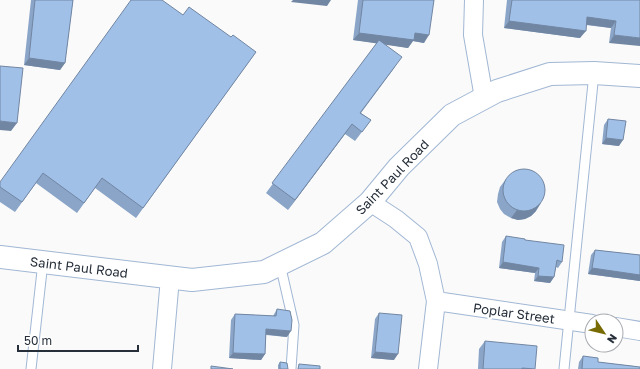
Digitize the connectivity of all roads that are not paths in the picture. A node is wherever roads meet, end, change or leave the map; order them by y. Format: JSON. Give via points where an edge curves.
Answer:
{"nodes":[{"id":1,"x":474,"y":0,"type":"edge"},
{"id":2,"x":594,"y":73,"type":"junction"},
{"id":3,"x":640,"y":76,"type":"edge"},
{"id":4,"x":484,"y":98,"type":"junction"},
{"id":5,"x":370,"y":202,"type":"junction"},
{"id":6,"x":0,"y":257,"type":"edge"},
{"id":7,"x":43,"y":262,"type":"junction"},
{"id":8,"x":280,"y":264,"type":"junction"},
{"id":9,"x":170,"y":278,"type":"junction"},
{"id":10,"x":436,"y":302,"type":"junction"},
{"id":11,"x":569,"y":320,"type":"junction"},
{"id":12,"x":584,"y":323,"type":"edge"},
{"id":13,"x":624,"y":328,"type":"edge"},
{"id":14,"x":640,"y":330,"type":"edge"},
{"id":15,"x":31,"y":369,"type":"edge"},
{"id":16,"x":162,"y":369,"type":"edge"},
{"id":17,"x":291,"y":369,"type":"edge"},
{"id":18,"x":428,"y":369,"type":"edge"},
{"id":19,"x":564,"y":369,"type":"edge"}],
"edges":[{"from":1,"to":4,"type":"street","via":[[473,35]]},
{"from":2,"to":3,"type":"main road","name":"Saint Paul Road"},
{"from":2,"to":4,"type":"main road","name":"Saint Paul Road","via":[[550,74],[497,91]]},
{"from":2,"to":11,"type":"lane"},
{"from":4,"to":5,"type":"main road","name":"Saint Paul Road","via":[[452,115],[399,167]]},
{"from":5,"to":8,"type":"main road","name":"Saint Paul Road","via":[[323,243]]},
{"from":5,"to":10,"type":"street","via":[[418,236],[428,264]]},
{"from":6,"to":7,"type":"main road","name":"Saint Paul Road"},
{"from":7,"to":9,"type":"main road","name":"Saint Paul Road"},
{"from":7,"to":15,"type":"lane"},
{"from":8,"to":9,"type":"main road","name":"Saint Paul Road","via":[[264,272],[192,280]]},
{"from":8,"to":17,"type":"lane","via":[[294,325]]},
{"from":9,"to":16,"type":"street"},
{"from":10,"to":11,"type":"street","name":"Poplar Street"},
{"from":10,"to":18,"type":"street"},
{"from":11,"to":12,"type":"street","name":"Poplar Street"},
{"from":11,"to":19,"type":"lane"},
{"from":13,"to":14,"type":"street"}]}
